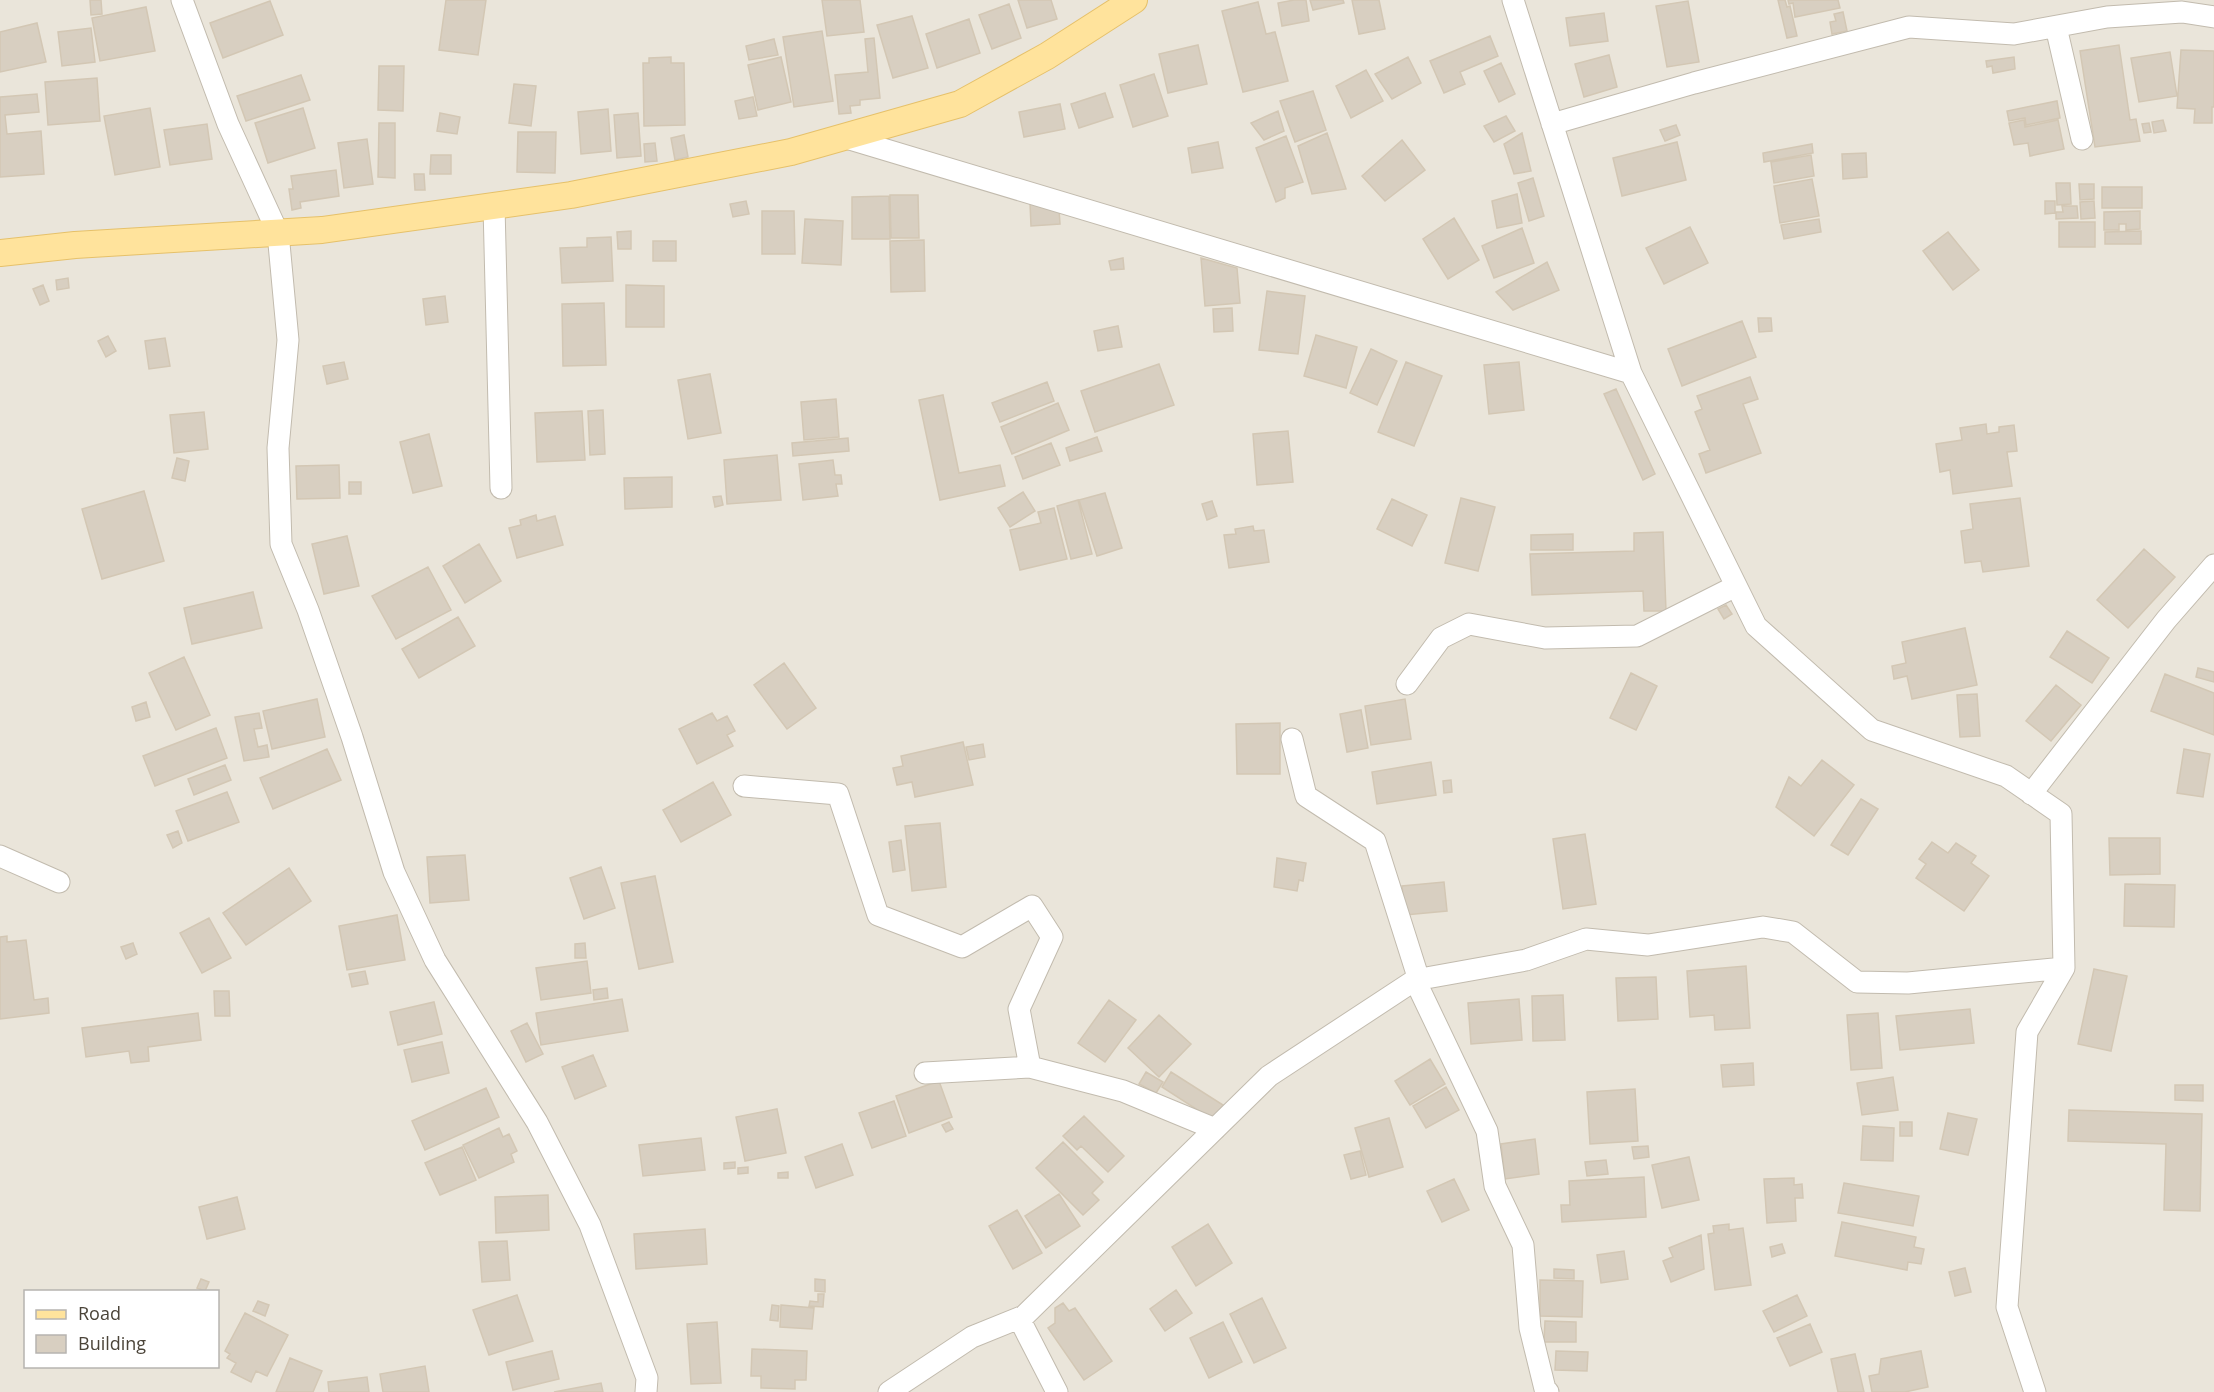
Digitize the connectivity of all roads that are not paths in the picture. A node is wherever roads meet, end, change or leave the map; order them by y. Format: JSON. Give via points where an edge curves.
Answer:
{"nodes":[{"id":1,"x":182,"y":0,"type":"edge"},
{"id":2,"x":1134,"y":0,"type":"edge"},
{"id":3,"x":1513,"y":0,"type":"edge"},
{"id":4,"x":2210,"y":11,"type":"edge"},
{"id":5,"x":2056,"y":27,"type":"junction"},
{"id":6,"x":1552,"y":124,"type":"junction"},
{"id":7,"x":843,"y":137,"type":"junction"},
{"id":8,"x":2082,"y":139,"type":"dead end"},
{"id":9,"x":494,"y":206,"type":"junction"},
{"id":10,"x":278,"y":233,"type":"junction"},
{"id":11,"x":0,"y":253,"type":"edge"},
{"id":12,"x":1631,"y":373,"type":"junction"},
{"id":13,"x":501,"y":488,"type":"dead end"},
{"id":14,"x":2214,"y":565,"type":"edge"},
{"id":15,"x":1736,"y":586,"type":"junction"},
{"id":16,"x":1407,"y":684,"type":"dead end"},
{"id":17,"x":1292,"y":739,"type":"dead end"},
{"id":18,"x":744,"y":786,"type":"dead end"},
{"id":19,"x":2031,"y":794,"type":"junction"},
{"id":20,"x":0,"y":856,"type":"edge"},
{"id":21,"x":59,"y":882,"type":"dead end"},
{"id":22,"x":2064,"y":968,"type":"junction"},
{"id":23,"x":1417,"y":980,"type":"junction"},
{"id":24,"x":1030,"y":1066,"type":"junction"},
{"id":25,"x":925,"y":1073,"type":"dead end"},
{"id":26,"x":1215,"y":1129,"type":"junction"},
{"id":27,"x":1024,"y":1316,"type":"junction"},
{"id":28,"x":646,"y":1392,"type":"edge"},
{"id":29,"x":889,"y":1392,"type":"edge"},
{"id":30,"x":1057,"y":1392,"type":"edge"},
{"id":31,"x":1548,"y":1392,"type":"edge"},
{"id":32,"x":2035,"y":1392,"type":"edge"}],
"edges":[{"from":1,"to":10,"type":"street","via":[[228,124]]},
{"from":2,"to":7,"type":"main road","via":[[1047,56],[960,104]]},
{"from":3,"to":6,"type":"street"},
{"from":4,"to":5,"type":"street","via":[[2106,17]]},
{"from":5,"to":6,"type":"street","via":[[2014,34],[1909,27]]},
{"from":5,"to":8,"type":"street"},
{"from":6,"to":12,"type":"street"},
{"from":7,"to":9,"type":"main road","via":[[779,154]]},
{"from":7,"to":12,"type":"street"},
{"from":9,"to":10,"type":"main road"},
{"from":9,"to":13,"type":"street"},
{"from":10,"to":11,"type":"main road"},
{"from":10,"to":28,"type":"street","via":[[288,340],[278,448],[281,544],[308,610],[394,872],[435,960],[537,1122],[590,1225],[647,1378]]},
{"from":12,"to":15,"type":"street"},
{"from":14,"to":19,"type":"street","via":[[2166,620]]},
{"from":15,"to":16,"type":"street","via":[[1637,636],[1545,638],[1470,624],[1441,638]]},
{"from":15,"to":19,"type":"street","via":[[1756,626],[1872,730],[2006,776]]},
{"from":17,"to":23,"type":"street","via":[[1306,796],[1375,841]]},
{"from":18,"to":24,"type":"street","via":[[838,794],[879,915],[962,947],[1032,906],[1052,937],[1019,1010]]},
{"from":19,"to":22,"type":"street","via":[[2061,814]]},
{"from":20,"to":21,"type":"street"},
{"from":22,"to":23,"type":"street","via":[[1908,983],[1857,982],[1793,932],[1763,927],[1648,945],[1586,939],[1526,960]]},
{"from":22,"to":32,"type":"street","via":[[2027,1032],[2007,1307]]},
{"from":23,"to":26,"type":"street","via":[[1269,1076]]},
{"from":23,"to":31,"type":"street","via":[[1487,1131],[1495,1186],[1523,1245],[1530,1328]]},
{"from":24,"to":25,"type":"street"},
{"from":24,"to":26,"type":"street","via":[[1123,1091]]},
{"from":26,"to":27,"type":"street"},
{"from":27,"to":29,"type":"street","via":[[972,1337]]},
{"from":27,"to":30,"type":"street","via":[[1020,1320]]}]}
